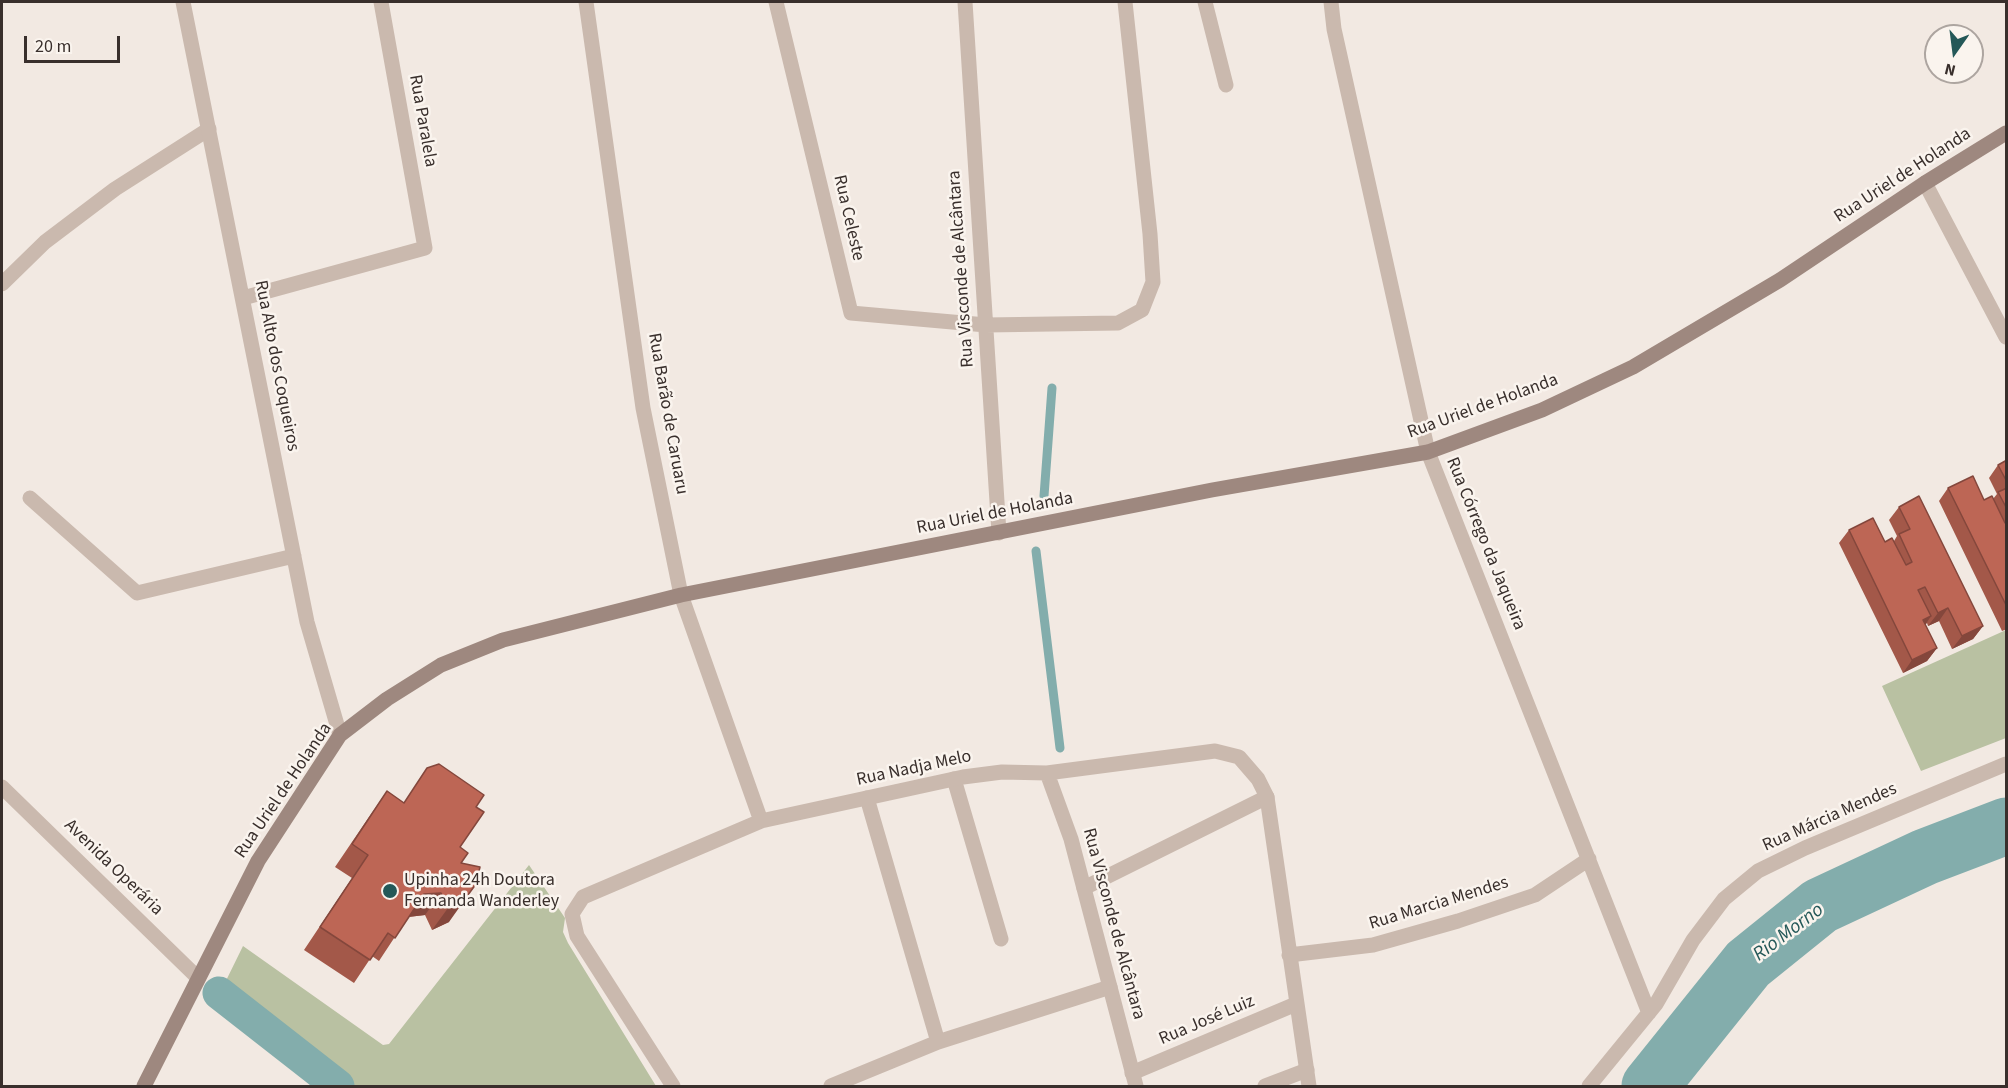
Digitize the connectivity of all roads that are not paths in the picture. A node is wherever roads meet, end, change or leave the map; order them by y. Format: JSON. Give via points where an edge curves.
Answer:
{"nodes":[{"id":1,"x":183,"y":2,"type":"edge"},
{"id":2,"x":381,"y":2,"type":"edge"},
{"id":3,"x":586,"y":2,"type":"edge"},
{"id":4,"x":776,"y":2,"type":"edge"},
{"id":5,"x":965,"y":2,"type":"edge"},
{"id":6,"x":1125,"y":2,"type":"edge"},
{"id":7,"x":1205,"y":2,"type":"edge"},
{"id":8,"x":1331,"y":2,"type":"edge"},
{"id":9,"x":1226,"y":85,"type":"dead end"},
{"id":10,"x":209,"y":129,"type":"junction"},
{"id":11,"x":2007,"y":133,"type":"edge"},
{"id":12,"x":1925,"y":183,"type":"junction"},
{"id":13,"x":2,"y":284,"type":"edge"},
{"id":14,"x":243,"y":298,"type":"junction"},
{"id":15,"x":986,"y":325,"type":"junction"},
{"id":16,"x":2007,"y":337,"type":"edge"},
{"id":17,"x":1428,"y":452,"type":"junction"},
{"id":18,"x":30,"y":498,"type":"dead end"},
{"id":19,"x":999,"y":533,"type":"junction"},
{"id":20,"x":294,"y":556,"type":"junction"},
{"id":21,"x":681,"y":595,"type":"junction"},
{"id":22,"x":340,"y":735,"type":"junction"},
{"id":23,"x":2007,"y":764,"type":"edge"},
{"id":24,"x":1047,"y":773,"type":"junction"},
{"id":25,"x":954,"y":779,"type":"junction"},
{"id":26,"x":2,"y":787,"type":"edge"},
{"id":27,"x":1267,"y":797,"type":"junction"},
{"id":28,"x":867,"y":798,"type":"junction"},
{"id":29,"x":761,"y":821,"type":"junction"},
{"id":30,"x":1589,"y":859,"type":"junction"},
{"id":31,"x":1084,"y":888,"type":"junction"},
{"id":32,"x":1001,"y":939,"type":"dead end"},
{"id":33,"x":1289,"y":955,"type":"junction"},
{"id":34,"x":197,"y":977,"type":"junction"},
{"id":35,"x":1110,"y":987,"type":"junction"},
{"id":36,"x":1296,"y":1004,"type":"junction"},
{"id":37,"x":1649,"y":1012,"type":"junction"},
{"id":38,"x":938,"y":1042,"type":"junction"},
{"id":39,"x":1306,"y":1070,"type":"junction"},
{"id":40,"x":1134,"y":1080,"type":"edge"},
{"id":41,"x":144,"y":1086,"type":"edge"},
{"id":42,"x":673,"y":1086,"type":"edge"},
{"id":43,"x":831,"y":1086,"type":"edge"},
{"id":44,"x":1265,"y":1086,"type":"edge"},
{"id":45,"x":1309,"y":1086,"type":"edge"},
{"id":46,"x":1589,"y":1086,"type":"edge"}],
"edges":[{"from":1,"to":10,"type":"street","name":"Rua Alto dos Coqueiros"},
{"from":2,"to":14,"type":"street","name":"Rua Paralela","via":[[425,248]]},
{"from":3,"to":21,"type":"street","name":"Rua Barão de Caruaru","via":[[644,408]]},
{"from":4,"to":15,"type":"street","name":"Rua Celeste","via":[[851,313]]},
{"from":5,"to":15,"type":"street","name":"Rua Visconde de Alcântara"},
{"from":6,"to":15,"type":"street","via":[[1151,244],[1153,282],[1142,310],[1118,323]]},
{"from":7,"to":9,"type":"street"},
{"from":8,"to":17,"type":"street","name":"Rua Córrego da Jaqueira"},
{"from":10,"to":13,"type":"street","via":[[89,209],[45,242]]},
{"from":10,"to":14,"type":"street","name":"Rua Alto dos Coqueiros"},
{"from":11,"to":12,"type":"main road","name":"Rua Uriel de Holanda"},
{"from":12,"to":16,"type":"street"},
{"from":12,"to":17,"type":"main road","name":"Rua Uriel de Holanda","via":[[1780,280],[1633,367],[1542,411]]},
{"from":14,"to":20,"type":"street","name":"Rua Alto dos Coqueiros"},
{"from":15,"to":19,"type":"street","name":"Rua Visconde de Alcântara"},
{"from":17,"to":19,"type":"main road","name":"Rua Uriel de Holanda"},
{"from":17,"to":30,"type":"street","name":"Rua Córrego da Jaqueira"},
{"from":18,"to":20,"type":"street","via":[[137,593]]},
{"from":19,"to":21,"type":"main road","name":"Rua Uriel de Holanda"},
{"from":20,"to":22,"type":"street","name":"Rua Alto dos Coqueiros","via":[[307,622]]},
{"from":21,"to":22,"type":"main road","name":"Rua Uriel de Holanda","via":[[503,640],[441,665]]},
{"from":21,"to":29,"type":"street","name":"Rua Barão de Caruaru"},
{"from":22,"to":34,"type":"main road","name":"Rua Uriel de Holanda","via":[[258,861]]},
{"from":23,"to":37,"type":"street","name":"Rua Márcia Mendes","via":[[1758,871],[1724,899]]},
{"from":24,"to":25,"type":"street","name":"Rua Nadja Melo","via":[[1002,772]]},
{"from":24,"to":27,"type":"street","name":"Rua Nadja Melo","via":[[1215,751],[1239,757]]},
{"from":24,"to":31,"type":"street","name":"Rua Visconde de Alcântara"},
{"from":25,"to":28,"type":"street","name":"Rua Nadja Melo"},
{"from":25,"to":32,"type":"street"},
{"from":26,"to":34,"type":"street","name":"Avenida Operária"},
{"from":27,"to":31,"type":"street"},
{"from":27,"to":33,"type":"street"},
{"from":28,"to":29,"type":"street","name":"Rua Nadja Melo"},
{"from":28,"to":38,"type":"street"},
{"from":29,"to":42,"type":"street","name":"Rua Nadja Melo","via":[[583,897],[573,914],[577,936]]},
{"from":30,"to":33,"type":"street","name":"Rua Marcia Mendes","via":[[1535,895],[1458,921],[1373,945]]},
{"from":30,"to":37,"type":"street","name":"Rua Córrego da Jaqueira"},
{"from":31,"to":35,"type":"street","name":"Rua Visconde de Alcântara"},
{"from":33,"to":36,"type":"street"},
{"from":34,"to":41,"type":"main road","name":"Rua Uriel de Holanda"},
{"from":35,"to":38,"type":"street"},
{"from":35,"to":40,"type":"street","name":"Rua Visconde de Alcântara"},
{"from":36,"to":39,"type":"street"},
{"from":36,"to":40,"type":"street","name":"Rua José Luiz"},
{"from":37,"to":46,"type":"street","name":"Rua Márcia Mendes"},
{"from":38,"to":43,"type":"street"},
{"from":39,"to":44,"type":"street"},
{"from":39,"to":45,"type":"street"}]}
